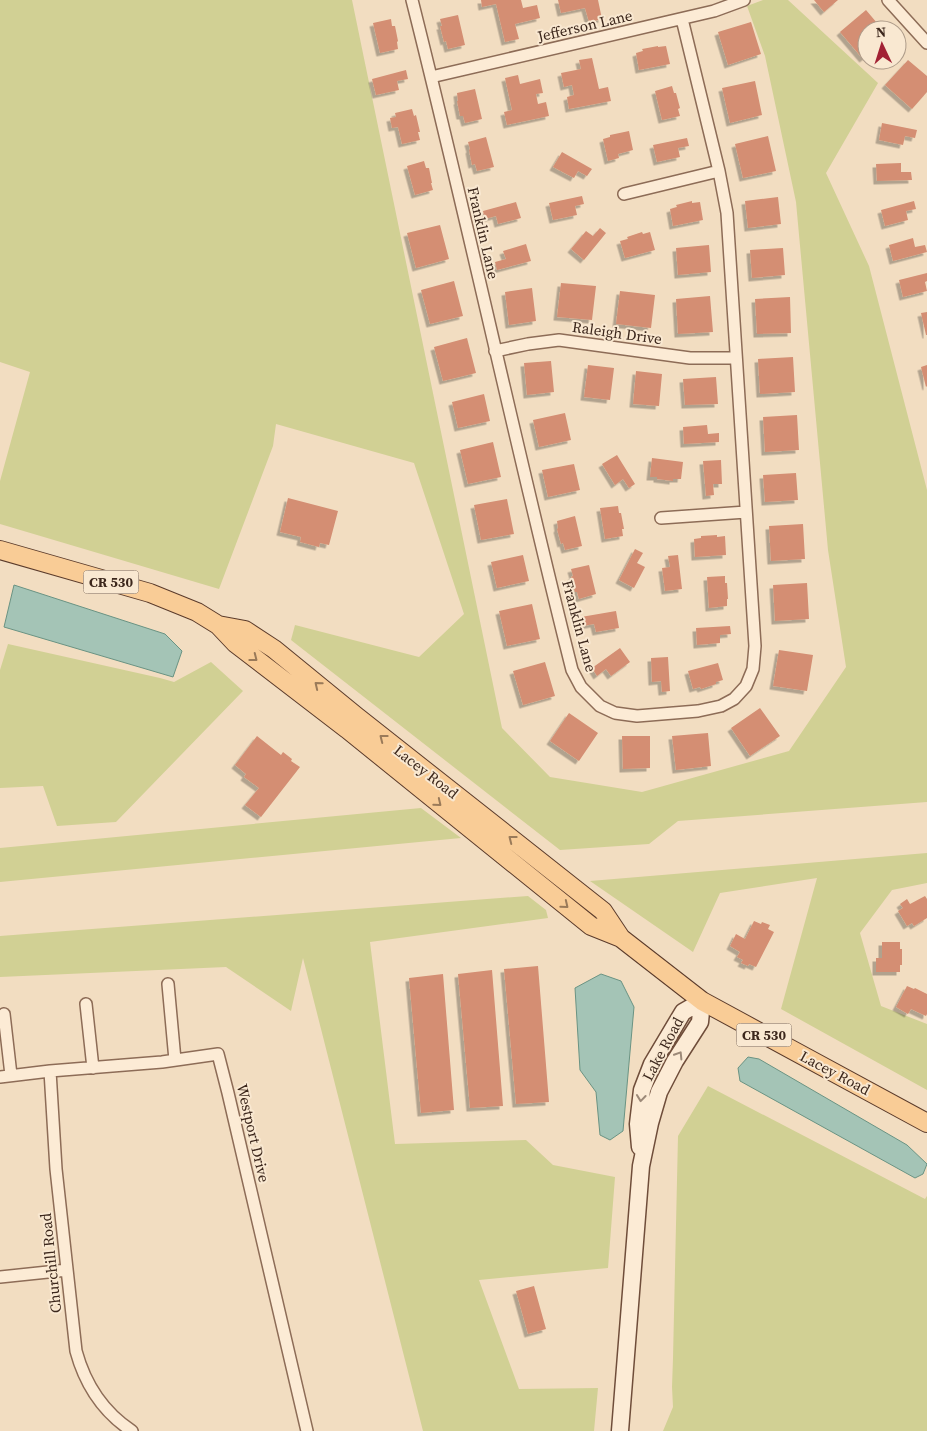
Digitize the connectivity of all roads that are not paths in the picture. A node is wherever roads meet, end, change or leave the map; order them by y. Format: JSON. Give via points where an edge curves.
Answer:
{"nodes":[{"id":1,"x":412,"y":0,"type":"edge"},
{"id":2,"x":744,"y":0,"type":"edge"},
{"id":3,"x":888,"y":0,"type":"edge"},
{"id":4,"x":682,"y":19,"type":"junction"},
{"id":5,"x":927,"y":43,"type":"edge"},
{"id":6,"x":431,"y":77,"type":"junction"},
{"id":7,"x":719,"y":171,"type":"junction"},
{"id":8,"x":624,"y":194,"type":"dead end"},
{"id":9,"x":495,"y":351,"type":"junction"},
{"id":10,"x":736,"y":358,"type":"junction"},
{"id":11,"x":746,"y":512,"type":"junction"},
{"id":12,"x":662,"y":518,"type":"dead end"},
{"id":13,"x":0,"y":550,"type":"edge"},
{"id":14,"x":168,"y":984,"type":"dead end"},
{"id":15,"x":702,"y":1001,"type":"junction"},
{"id":16,"x":86,"y":1004,"type":"dead end"},
{"id":17,"x":4,"y":1014,"type":"dead end"},
{"id":18,"x":175,"y":1060,"type":"junction"},
{"id":19,"x":93,"y":1068,"type":"junction"},
{"id":20,"x":50,"y":1071,"type":"junction"},
{"id":21,"x":5,"y":1076,"type":"edge"},
{"id":22,"x":927,"y":1123,"type":"edge"},
{"id":23,"x":67,"y":1270,"type":"junction"},
{"id":24,"x":0,"y":1277,"type":"edge"},
{"id":25,"x":132,"y":1431,"type":"edge"},
{"id":26,"x":307,"y":1431,"type":"edge"},
{"id":27,"x":620,"y":1431,"type":"edge"}],
"edges":[{"from":1,"to":6,"type":"street","name":"Franklin Lane"},
{"from":2,"to":4,"type":"street","name":"Jefferson Lane"},
{"from":3,"to":5,"type":"street"},
{"from":4,"to":6,"type":"street","name":"Jefferson Lane"},
{"from":4,"to":7,"type":"street","name":"Franklin Lane"},
{"from":6,"to":9,"type":"street","name":"Franklin Lane"},
{"from":7,"to":8,"type":"street"},
{"from":7,"to":10,"type":"street","name":"Franklin Lane","via":[[727,213]]},
{"from":9,"to":10,"type":"street","name":"Raleigh Drive","via":[[559,340],[690,358]]},
{"from":9,"to":11,"type":"street","name":"Franklin Lane","via":[[572,670],[581,687],[600,706],[615,713],[637,716],[698,711],[721,706],[734,699],[746,686],[753,669],[755,646]]},
{"from":10,"to":11,"type":"street","name":"Franklin Lane"},
{"from":11,"to":12,"type":"street"},
{"from":13,"to":15,"type":"main road","name":"Lacey Road","number":"CR 530","via":[[150,593],[197,612],[218,625],[245,630],[274,649],[351,723],[591,926],[621,938]]},
{"from":14,"to":18,"type":"street"},
{"from":15,"to":22,"type":"main road","name":"Lacey Road","number":"CR 530"},
{"from":15,"to":27,"type":"street","name":"Lake Road","via":[[683,1012],[652,1064],[642,1090],[638,1124],[641,1166]]},
{"from":16,"to":19,"type":"street"},
{"from":17,"to":21,"type":"street"},
{"from":18,"to":19,"type":"street","name":"Westport Drive"},
{"from":18,"to":26,"type":"street","name":"Westport Drive","via":[[218,1054]]},
{"from":19,"to":20,"type":"street","name":"Westport Drive"},
{"from":20,"to":21,"type":"street","name":"Westport Drive"},
{"from":20,"to":23,"type":"street","name":"Churchill Road"},
{"from":23,"to":24,"type":"street"},
{"from":23,"to":25,"type":"street","name":"Churchill Road","via":[[74,1339],[81,1367],[99,1400]]}]}
